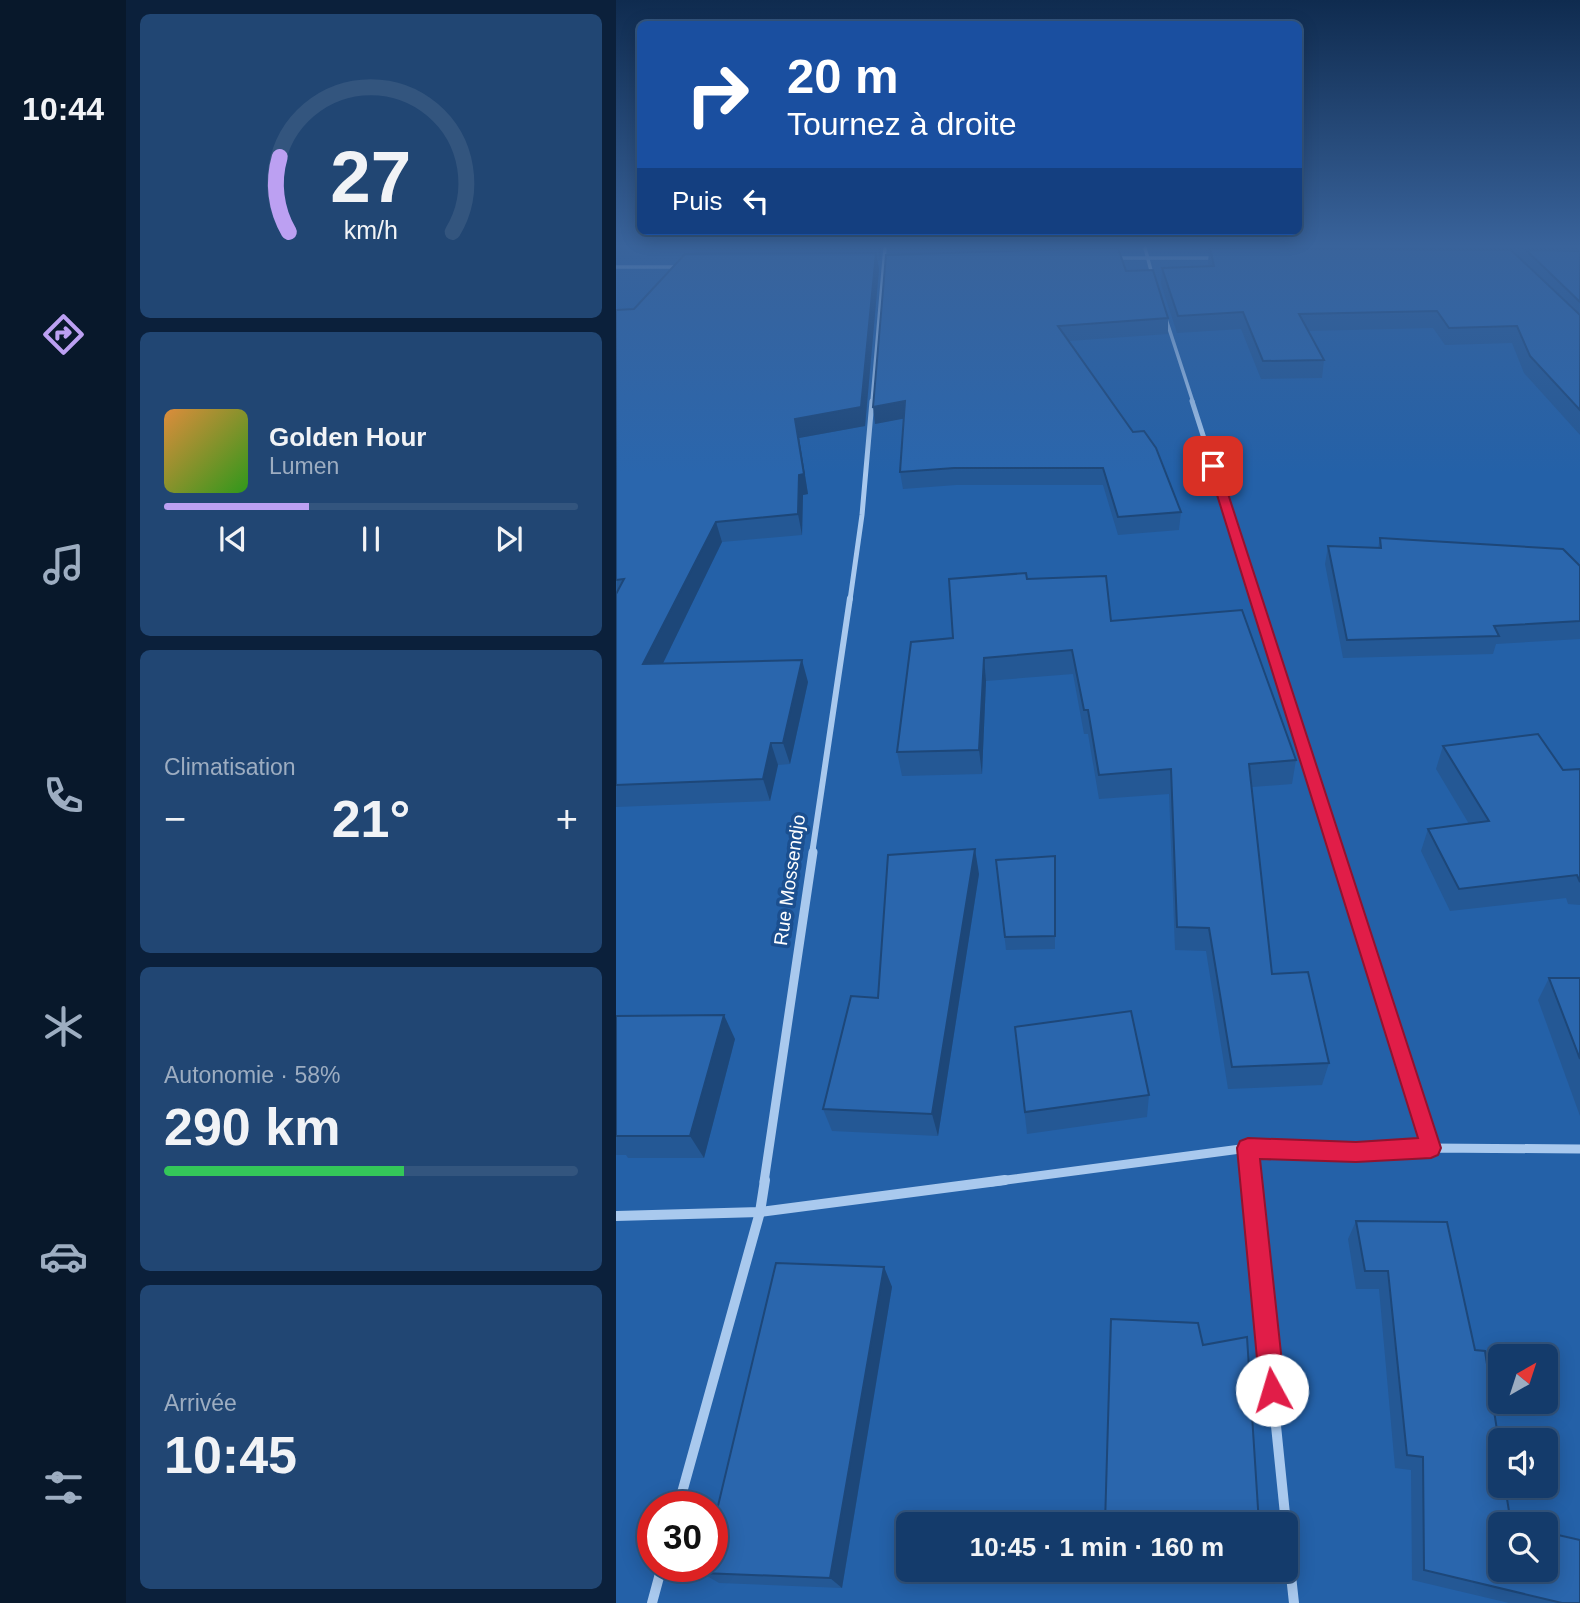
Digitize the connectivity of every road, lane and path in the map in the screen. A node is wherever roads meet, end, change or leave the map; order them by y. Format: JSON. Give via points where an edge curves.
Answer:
{"nodes":[{"id":1,"x":877,"y":323,"type":"edge"},
{"id":2,"x":1168,"y":323,"type":"edge"},
{"id":3,"x":1248,"y":1148,"type":"junction"},
{"id":4,"x":1431,"y":1148,"type":"junction"},
{"id":5,"x":1580,"y":1149,"type":"edge"},
{"id":6,"x":760,"y":1212,"type":"junction"},
{"id":7,"x":616,"y":1216,"type":"edge"},
{"id":8,"x":682,"y":1491,"type":"edge"},
{"id":9,"x":1285,"y":1512,"type":"edge"},
{"id":10,"x":658,"y":1582,"type":"edge"},
{"id":11,"x":1292,"y":1582,"type":"edge"},
{"id":12,"x":652,"y":1603,"type":"edge"},
{"id":13,"x":1294,"y":1603,"type":"edge"}],
"edges":[{"from":1,"to":6,"type":"street","name":"Rue Mossendjo","via":[[862,515]]},
{"from":2,"to":4,"type":"street"},
{"from":3,"to":4,"type":"street","via":[[1356,1152]]},
{"from":3,"to":6,"type":"street"},
{"from":3,"to":9,"type":"street"},
{"from":4,"to":5,"type":"street"},
{"from":6,"to":7,"type":"street"},
{"from":6,"to":8,"type":"street","name":"Rue Mossendjo"},
{"from":10,"to":12,"type":"street"},
{"from":11,"to":13,"type":"street"}]}
